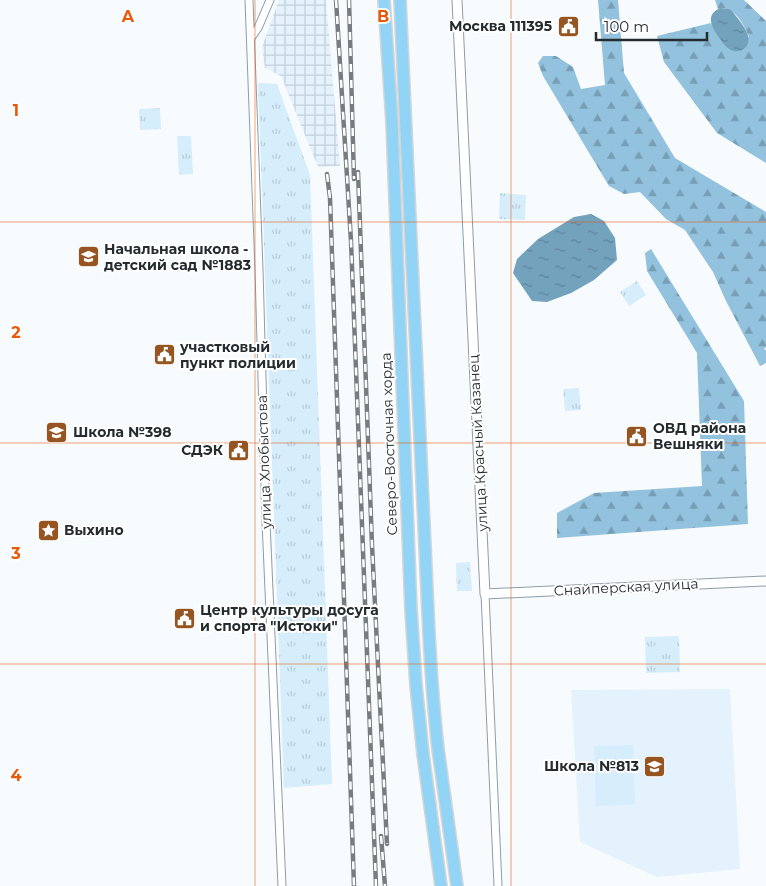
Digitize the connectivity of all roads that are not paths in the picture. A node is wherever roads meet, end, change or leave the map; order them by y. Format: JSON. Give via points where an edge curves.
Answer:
{"nodes":[{"id":1,"x":249,"y":0,"type":"edge"},
{"id":2,"x":270,"y":0,"type":"edge"},
{"id":3,"x":384,"y":0,"type":"edge"},
{"id":4,"x":400,"y":0,"type":"edge"},
{"id":5,"x":457,"y":0,"type":"edge"},
{"id":6,"x":251,"y":39,"type":"junction"},
{"id":7,"x":766,"y":580,"type":"edge"},
{"id":8,"x":485,"y":594,"type":"junction"},
{"id":9,"x":282,"y":886,"type":"edge"},
{"id":10,"x":442,"y":886,"type":"edge"},
{"id":11,"x":457,"y":886,"type":"edge"},
{"id":12,"x":498,"y":886,"type":"edge"}],
"edges":[{"from":1,"to":6,"type":"street","name":"улица Хлобыстова"},
{"from":2,"to":6,"type":"street"},
{"from":3,"to":10,"type":"main road","name":"Северо-Восточная хорда","via":[[392,122],[411,610],[423,754]]},
{"from":4,"to":11,"type":"main road","via":[[432,683]]},
{"from":5,"to":8,"type":"street","name":"улица Красный Казанец"},
{"from":6,"to":9,"type":"street","name":"улица Хлобыстова","via":[[266,530]]},
{"from":7,"to":8,"type":"street","name":"Снайперская улица"},
{"from":8,"to":12,"type":"street","name":"улица Красный Казанец"}]}
